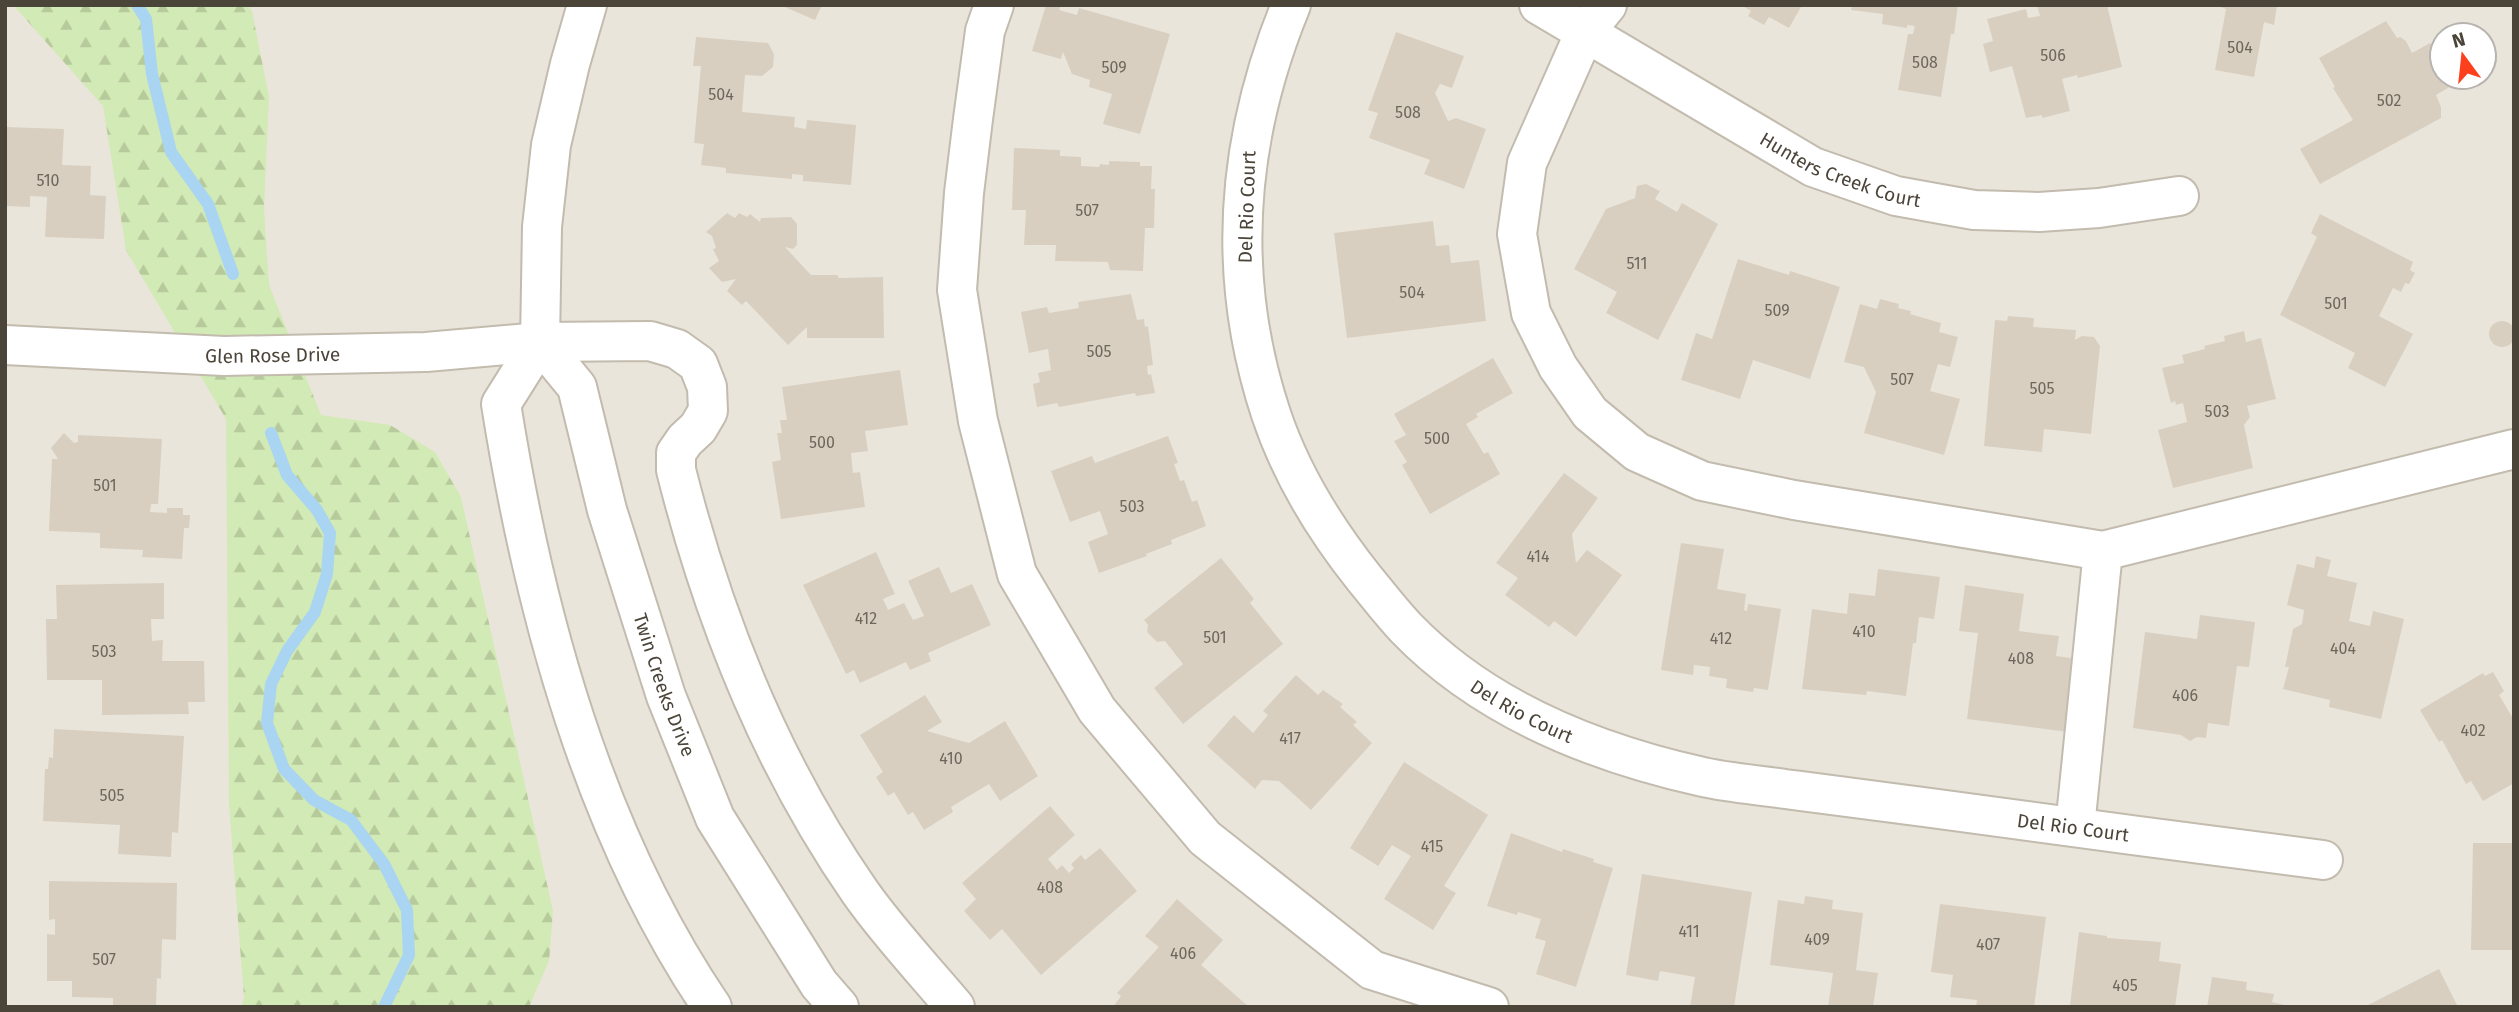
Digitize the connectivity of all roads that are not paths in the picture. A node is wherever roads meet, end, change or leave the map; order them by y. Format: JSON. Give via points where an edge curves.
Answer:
{"nodes":[{"id":1,"x":587,"y":5,"type":"edge"},
{"id":2,"x":994,"y":5,"type":"edge"},
{"id":3,"x":1291,"y":5,"type":"edge"},
{"id":4,"x":1539,"y":5,"type":"edge"},
{"id":5,"x":1596,"y":19,"type":"edge"},
{"id":6,"x":2179,"y":196,"type":"dead end"},
{"id":7,"x":540,"y":342,"type":"junction"},
{"id":8,"x":5,"y":345,"type":"edge"},
{"id":9,"x":2514,"y":449,"type":"edge"},
{"id":10,"x":2103,"y":551,"type":"junction"},
{"id":11,"x":2075,"y":827,"type":"junction"},
{"id":12,"x":2323,"y":860,"type":"dead end"},
{"id":13,"x":712,"y":1007,"type":"edge"},
{"id":14,"x":839,"y":1007,"type":"edge"},
{"id":15,"x":955,"y":1007,"type":"edge"},
{"id":16,"x":1489,"y":1007,"type":"edge"}],
"edges":[{"from":1,"to":7,"type":"street","via":[[551,145],[542,227]]},
{"from":2,"to":16,"type":"street","via":[[985,31],[973,119],[957,290],[978,421],[1017,574],[1097,710],[1205,838],[1372,970]]},
{"from":3,"to":11,"type":"street","name":"Del Rio Court","via":[[1262,86],[1244,189],[1242,241],[1252,343],[1280,439],[1300,483],[1350,560],[1408,629],[1446,664],[1524,715],[1578,740],[1652,764],[1706,778]]},
{"from":4,"to":5,"type":"street","name":"Hunters Creek Court"},
{"from":5,"to":6,"type":"street","name":"Hunters Creek Court","via":[[1813,167],[1896,196],[1975,210],[2039,212]]},
{"from":5,"to":10,"type":"street","via":[[1527,163],[1517,234],[1531,313],[1558,367],[1590,413],[1637,452],[1702,481]]},
{"from":7,"to":8,"type":"street","name":"Glen Rose Drive","via":[[426,352],[224,356]]},
{"from":7,"to":13,"type":"street","via":[[501,404],[527,551],[562,677],[608,812],[670,938]]},
{"from":7,"to":14,"type":"street","name":"Twin Creeks Drive","via":[[577,387],[607,510],[666,696],[715,818],[819,984]]},
{"from":7,"to":15,"type":"street","name":"Glen Rose Drive","via":[[650,341],[677,349],[698,364],[707,387],[708,411],[676,453],[676,470],[707,579],[741,673],[769,739],[860,893]]},
{"from":9,"to":10,"type":"street"},
{"from":10,"to":11,"type":"street"},
{"from":11,"to":12,"type":"street","name":"Del Rio Court"}]}
